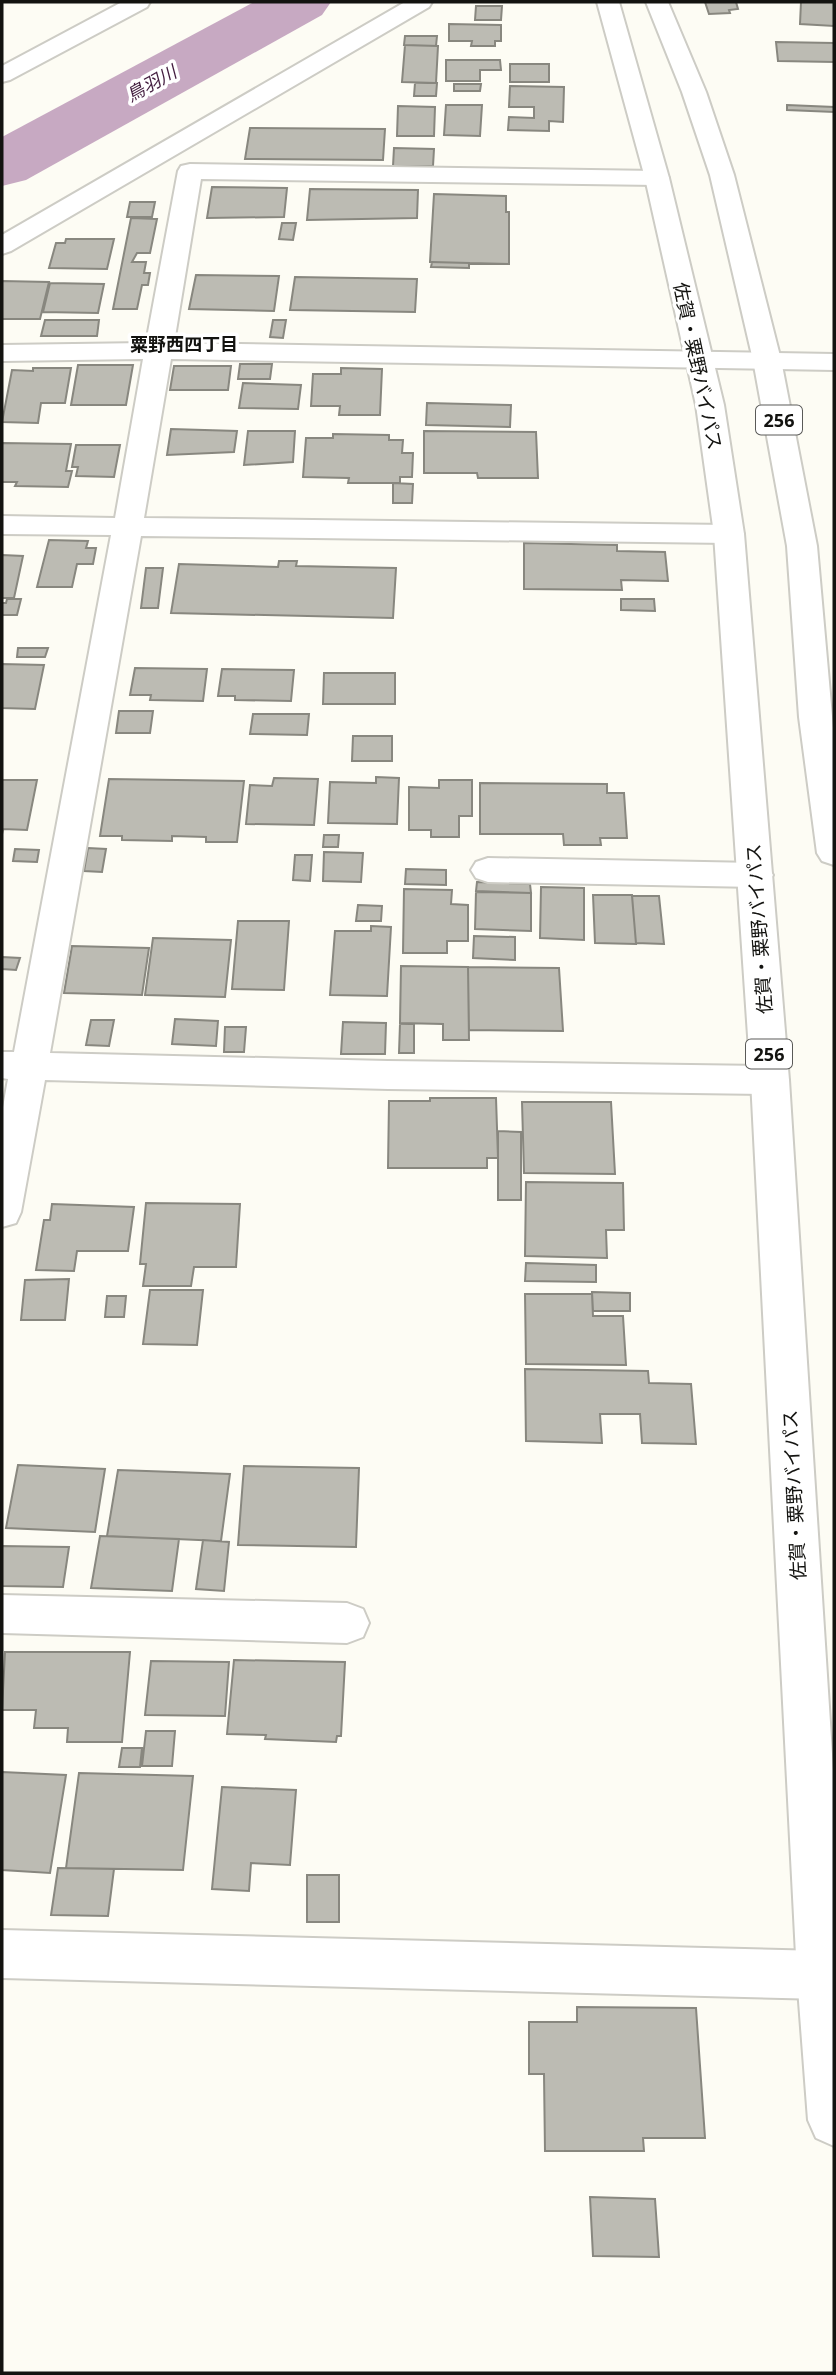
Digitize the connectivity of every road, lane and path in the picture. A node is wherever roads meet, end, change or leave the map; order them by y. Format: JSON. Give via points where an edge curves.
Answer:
{"nodes":[{"id":1,"x":139,"y":2,"type":"edge"},
{"id":2,"x":421,"y":2,"type":"edge"},
{"id":3,"x":608,"y":2,"type":"edge"},
{"id":4,"x":657,"y":2,"type":"edge"},
{"id":5,"x":15,"y":45,"type":"dead end"},
{"id":6,"x":55,"y":47,"type":"junction"},
{"id":7,"x":2,"y":75,"type":"edge"},
{"id":8,"x":173,"y":146,"type":"junction"},
{"id":9,"x":190,"y":170,"type":"junction"},
{"id":10,"x":657,"y":178,"type":"junction"},
{"id":11,"x":2,"y":246,"type":"edge"},
{"id":12,"x":159,"y":351,"type":"junction"},
{"id":13,"x":2,"y":352,"type":"edge"},
{"id":14,"x":699,"y":359,"type":"junction"},
{"id":15,"x":767,"y":360,"type":"junction"},
{"id":16,"x":834,"y":362,"type":"edge"},
{"id":17,"x":2,"y":525,"type":"edge"},
{"id":18,"x":129,"y":527,"type":"junction"},
{"id":19,"x":729,"y":534,"type":"junction"},
{"id":20,"x":834,"y":853,"type":"edge"},
{"id":21,"x":488,"y":870,"type":"dead end"},
{"id":22,"x":756,"y":875,"type":"junction"},
{"id":23,"x":16,"y":1065,"type":"edge"},
{"id":24,"x":771,"y":1080,"type":"junction"},
{"id":25,"x":2,"y":1212,"type":"edge"},
{"id":26,"x":2,"y":1614,"type":"edge"},
{"id":27,"x":347,"y":1623,"type":"dead end"},
{"id":28,"x":2,"y":1954,"type":"edge"},
{"id":29,"x":821,"y":1975,"type":"junction"},
{"id":30,"x":834,"y":2120,"type":"edge"}],
"edges":[{"from":1,"to":6,"type":"main road"},
{"from":2,"to":8,"type":"main road"},
{"from":3,"to":10,"type":"main road","name":"佐賀・粟野バイパス","number":"256"},
{"from":4,"to":15,"type":"main road","number":"256","via":[[722,175]]},
{"from":5,"to":6,"type":"main road"},
{"from":6,"to":7,"type":"main road"},
{"from":8,"to":9,"type":"main road"},
{"from":8,"to":11,"type":"main road"},
{"from":9,"to":10,"type":"main road"},
{"from":9,"to":12,"type":"main road"},
{"from":10,"to":14,"type":"main road","name":"佐賀・粟野バイパス","number":"256"},
{"from":12,"to":13,"type":"main road"},
{"from":12,"to":14,"type":"main road"},
{"from":12,"to":18,"type":"main road"},
{"from":14,"to":15,"type":"main road"},
{"from":14,"to":19,"type":"main road","name":"佐賀・粟野バイパス","number":"256"},
{"from":15,"to":16,"type":"main road"},
{"from":15,"to":20,"type":"main road","number":"256","via":[[802,545],[815,718]]},
{"from":17,"to":18,"type":"main road"},
{"from":18,"to":19,"type":"main road"},
{"from":18,"to":23,"type":"main road"},
{"from":19,"to":22,"type":"main road","name":"佐賀・粟野バイパス","number":"256"},
{"from":21,"to":22,"type":"main road"},
{"from":22,"to":24,"type":"main road","name":"佐賀・粟野バイパス","number":"256"},
{"from":23,"to":24,"type":"main road"},
{"from":23,"to":25,"type":"main road"},
{"from":24,"to":29,"type":"main road","name":"佐賀・粟野バイパス","number":"256"},
{"from":26,"to":27,"type":"main road"},
{"from":28,"to":29,"type":"main road"},
{"from":29,"to":30,"type":"main road","name":"佐賀・粟野バイパス","number":"256"}]}
